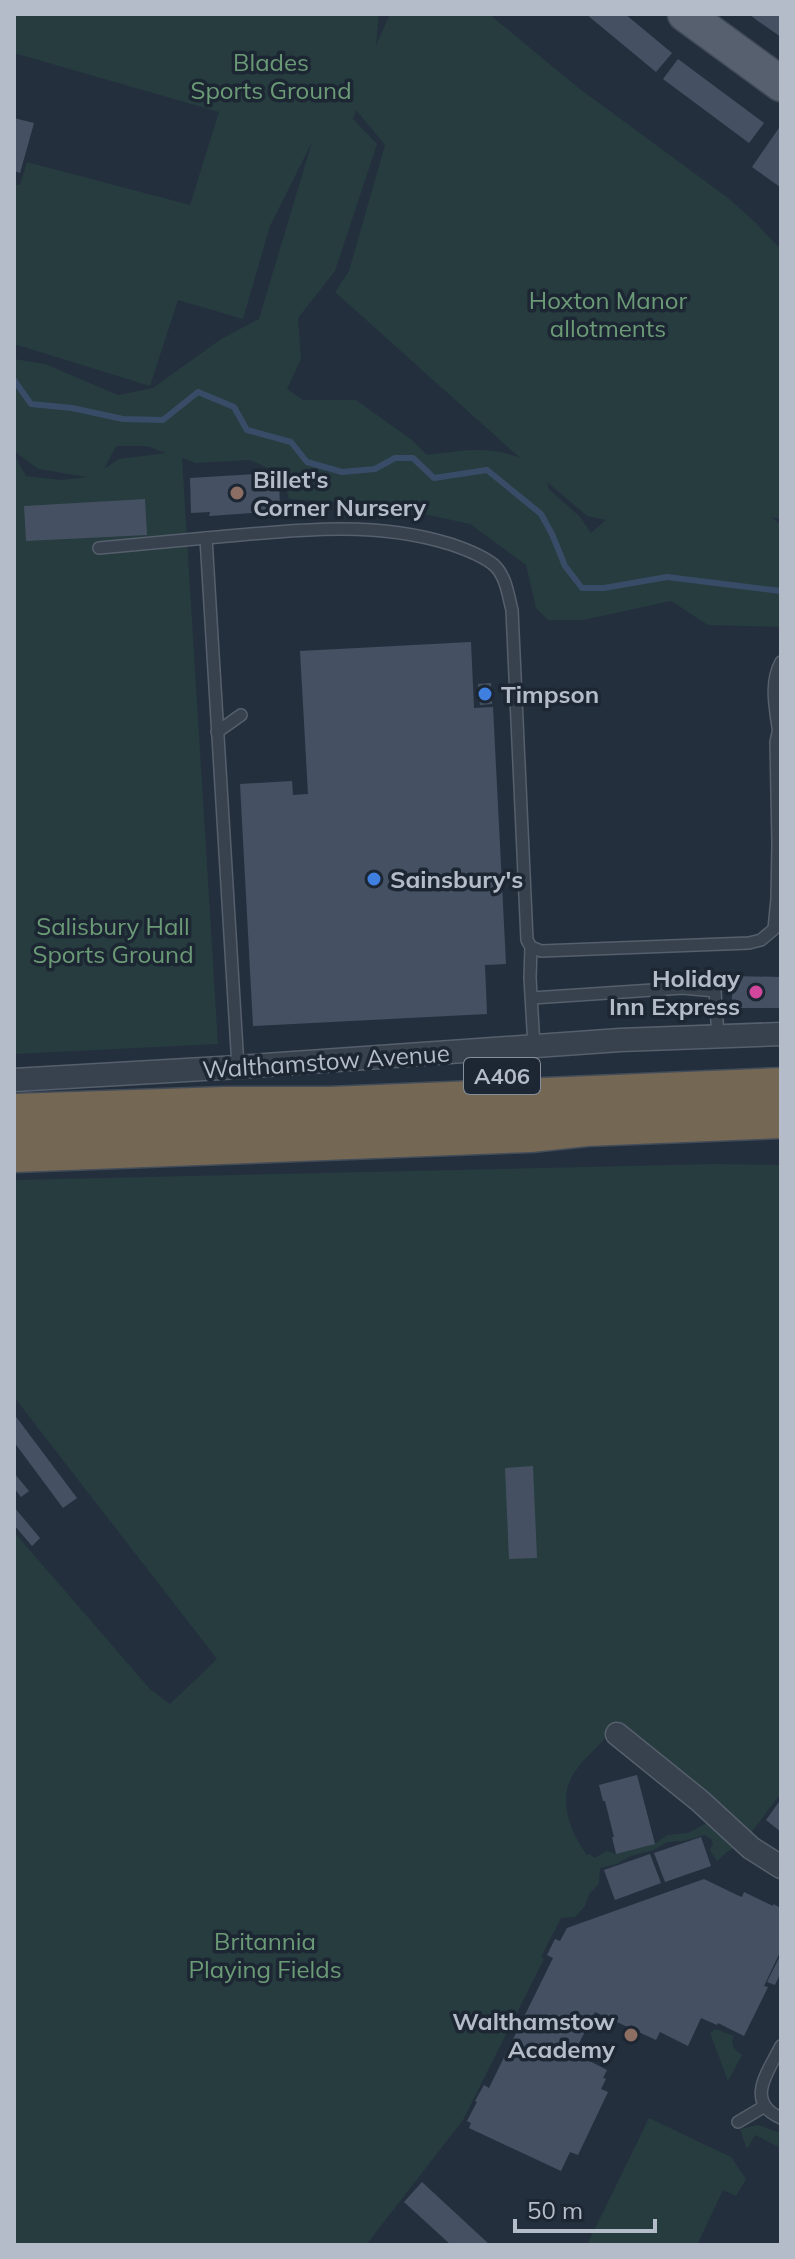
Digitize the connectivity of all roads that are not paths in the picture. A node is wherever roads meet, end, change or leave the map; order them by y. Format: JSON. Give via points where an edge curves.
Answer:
{"nodes":[{"id":1,"x":685,"y":14,"type":"edge"},
{"id":2,"x":781,"y":84,"type":"edge"},
{"id":3,"x":206,"y":538,"type":"junction"},
{"id":4,"x":99,"y":548,"type":"dead end"},
{"id":5,"x":781,"y":662,"type":"edge"},
{"id":6,"x":241,"y":715,"type":"dead end"},
{"id":7,"x":780,"y":723,"type":"edge"},
{"id":8,"x":217,"y":732,"type":"junction"},
{"id":9,"x":531,"y":947,"type":"junction"},
{"id":10,"x":532,"y":998,"type":"junction"},
{"id":11,"x":781,"y":1034,"type":"edge"},
{"id":12,"x":718,"y":1036,"type":"junction"},
{"id":13,"x":534,"y":1046,"type":"junction"},
{"id":14,"x":781,"y":1060,"type":"edge"},
{"id":15,"x":238,"y":1067,"type":"junction"},
{"id":16,"x":14,"y":1080,"type":"edge"},
{"id":17,"x":781,"y":1088,"type":"edge"},
{"id":18,"x":225,"y":1107,"type":"junction"},
{"id":19,"x":14,"y":1114,"type":"edge"},
{"id":20,"x":781,"y":1118,"type":"edge"},
{"id":21,"x":530,"y":1132,"type":"junction"},
{"id":22,"x":781,"y":1143,"type":"edge"},
{"id":23,"x":14,"y":1152,"type":"edge"},
{"id":24,"x":617,"y":1734,"type":"dead end"},
{"id":25,"x":781,"y":1867,"type":"edge"},
{"id":26,"x":781,"y":2046,"type":"edge"},
{"id":27,"x":765,"y":2106,"type":"junction"},
{"id":28,"x":781,"y":2118,"type":"edge"},
{"id":29,"x":738,"y":2122,"type":"dead end"}],
"edges":[{"from":1,"to":2,"type":"main road"},
{"from":3,"to":4,"type":"lane"},
{"from":3,"to":8,"type":"lane"},
{"from":3,"to":9,"type":"lane","via":[[375,529],[432,538],[496,567],[512,610]]},
{"from":5,"to":7,"type":"lane","via":[[775,683]]},
{"from":6,"to":8,"type":"lane"},
{"from":7,"to":9,"type":"lane","via":[[774,929],[749,943],[541,951]]},
{"from":8,"to":15,"type":"lane"},
{"from":9,"to":10,"type":"lane"},
{"from":10,"to":12,"type":"lane","via":[[683,988],[715,991]]},
{"from":10,"to":13,"type":"lane"},
{"from":11,"to":12,"type":"street","name":"Walthamstow Avenue"},
{"from":12,"to":13,"type":"street","name":"Walthamstow Avenue"},
{"from":13,"to":15,"type":"street","name":"Walthamstow Avenue"},
{"from":14,"to":18,"type":"highway","number":"A406","via":[[291,1092]]},
{"from":15,"to":16,"type":"street","name":"Walthamstow Avenue"},
{"from":17,"to":18,"type":"highway","number":"A406"},
{"from":18,"to":19,"type":"highway","name":"Walthamstow Avenue","number":"A406"},
{"from":20,"to":21,"type":"highway"},
{"from":21,"to":22,"type":"highway","via":[[584,1141]]},
{"from":21,"to":23,"type":"highway"},
{"from":24,"to":25,"type":"street","via":[[751,1848]]},
{"from":26,"to":27,"type":"lane","via":[[761,2087]]},
{"from":27,"to":28,"type":"lane"},
{"from":27,"to":29,"type":"lane"}]}
